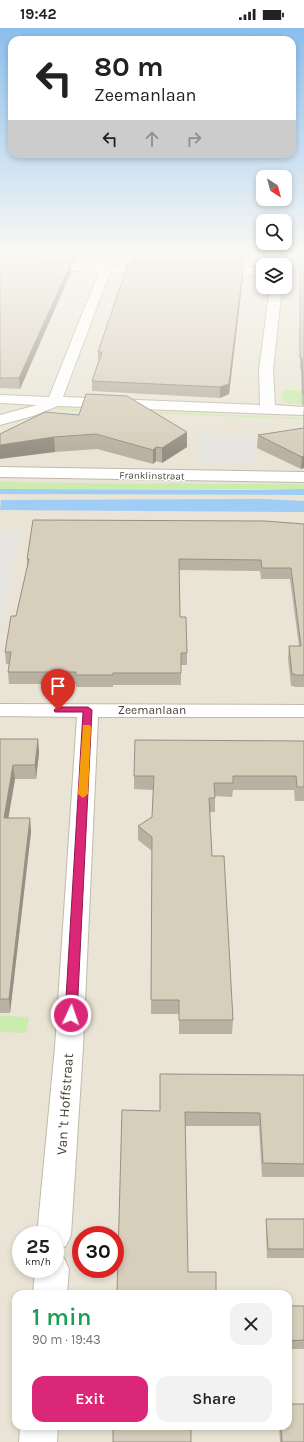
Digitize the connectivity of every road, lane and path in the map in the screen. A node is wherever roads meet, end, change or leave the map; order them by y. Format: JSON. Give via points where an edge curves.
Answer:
{"nodes":[{"id":1,"x":86,"y":320,"type":"edge"},
{"id":2,"x":272,"y":320,"type":"edge"},
{"id":3,"x":0,"y":400,"type":"edge"},
{"id":4,"x":54,"y":402,"type":"junction"},
{"id":5,"x":268,"y":410,"type":"junction"},
{"id":6,"x":304,"y":411,"type":"edge"},
{"id":7,"x":0,"y":420,"type":"edge"},
{"id":8,"x":0,"y":472,"type":"edge"},
{"id":9,"x":304,"y":478,"type":"edge"},
{"id":10,"x":0,"y":710,"type":"edge"},
{"id":11,"x":88,"y":710,"type":"junction"},
{"id":12,"x":304,"y":711,"type":"edge"},
{"id":13,"x":55,"y":1226,"type":"edge"},
{"id":14,"x":51,"y":1278,"type":"edge"},
{"id":15,"x":50,"y":1290,"type":"edge"},
{"id":16,"x":39,"y":1430,"type":"edge"},
{"id":17,"x":38,"y":1442,"type":"edge"}],
"edges":[{"from":1,"to":4,"type":"street"},
{"from":2,"to":5,"type":"street","via":[[266,370]]},
{"from":3,"to":4,"type":"street"},
{"from":4,"to":5,"type":"street"},
{"from":4,"to":7,"type":"street","via":[[43,409]]},
{"from":5,"to":6,"type":"street"},
{"from":8,"to":9,"type":"street","name":"Franklinstraat"},
{"from":10,"to":11,"type":"street","name":"Zeemanlaan"},
{"from":11,"to":12,"type":"street","name":"Zeemanlaan"},
{"from":11,"to":13,"type":"street","name":"Van 't Hoffstraat","via":[[69,1047]]},
{"from":14,"to":15,"type":"street"},
{"from":16,"to":17,"type":"street"}]}
